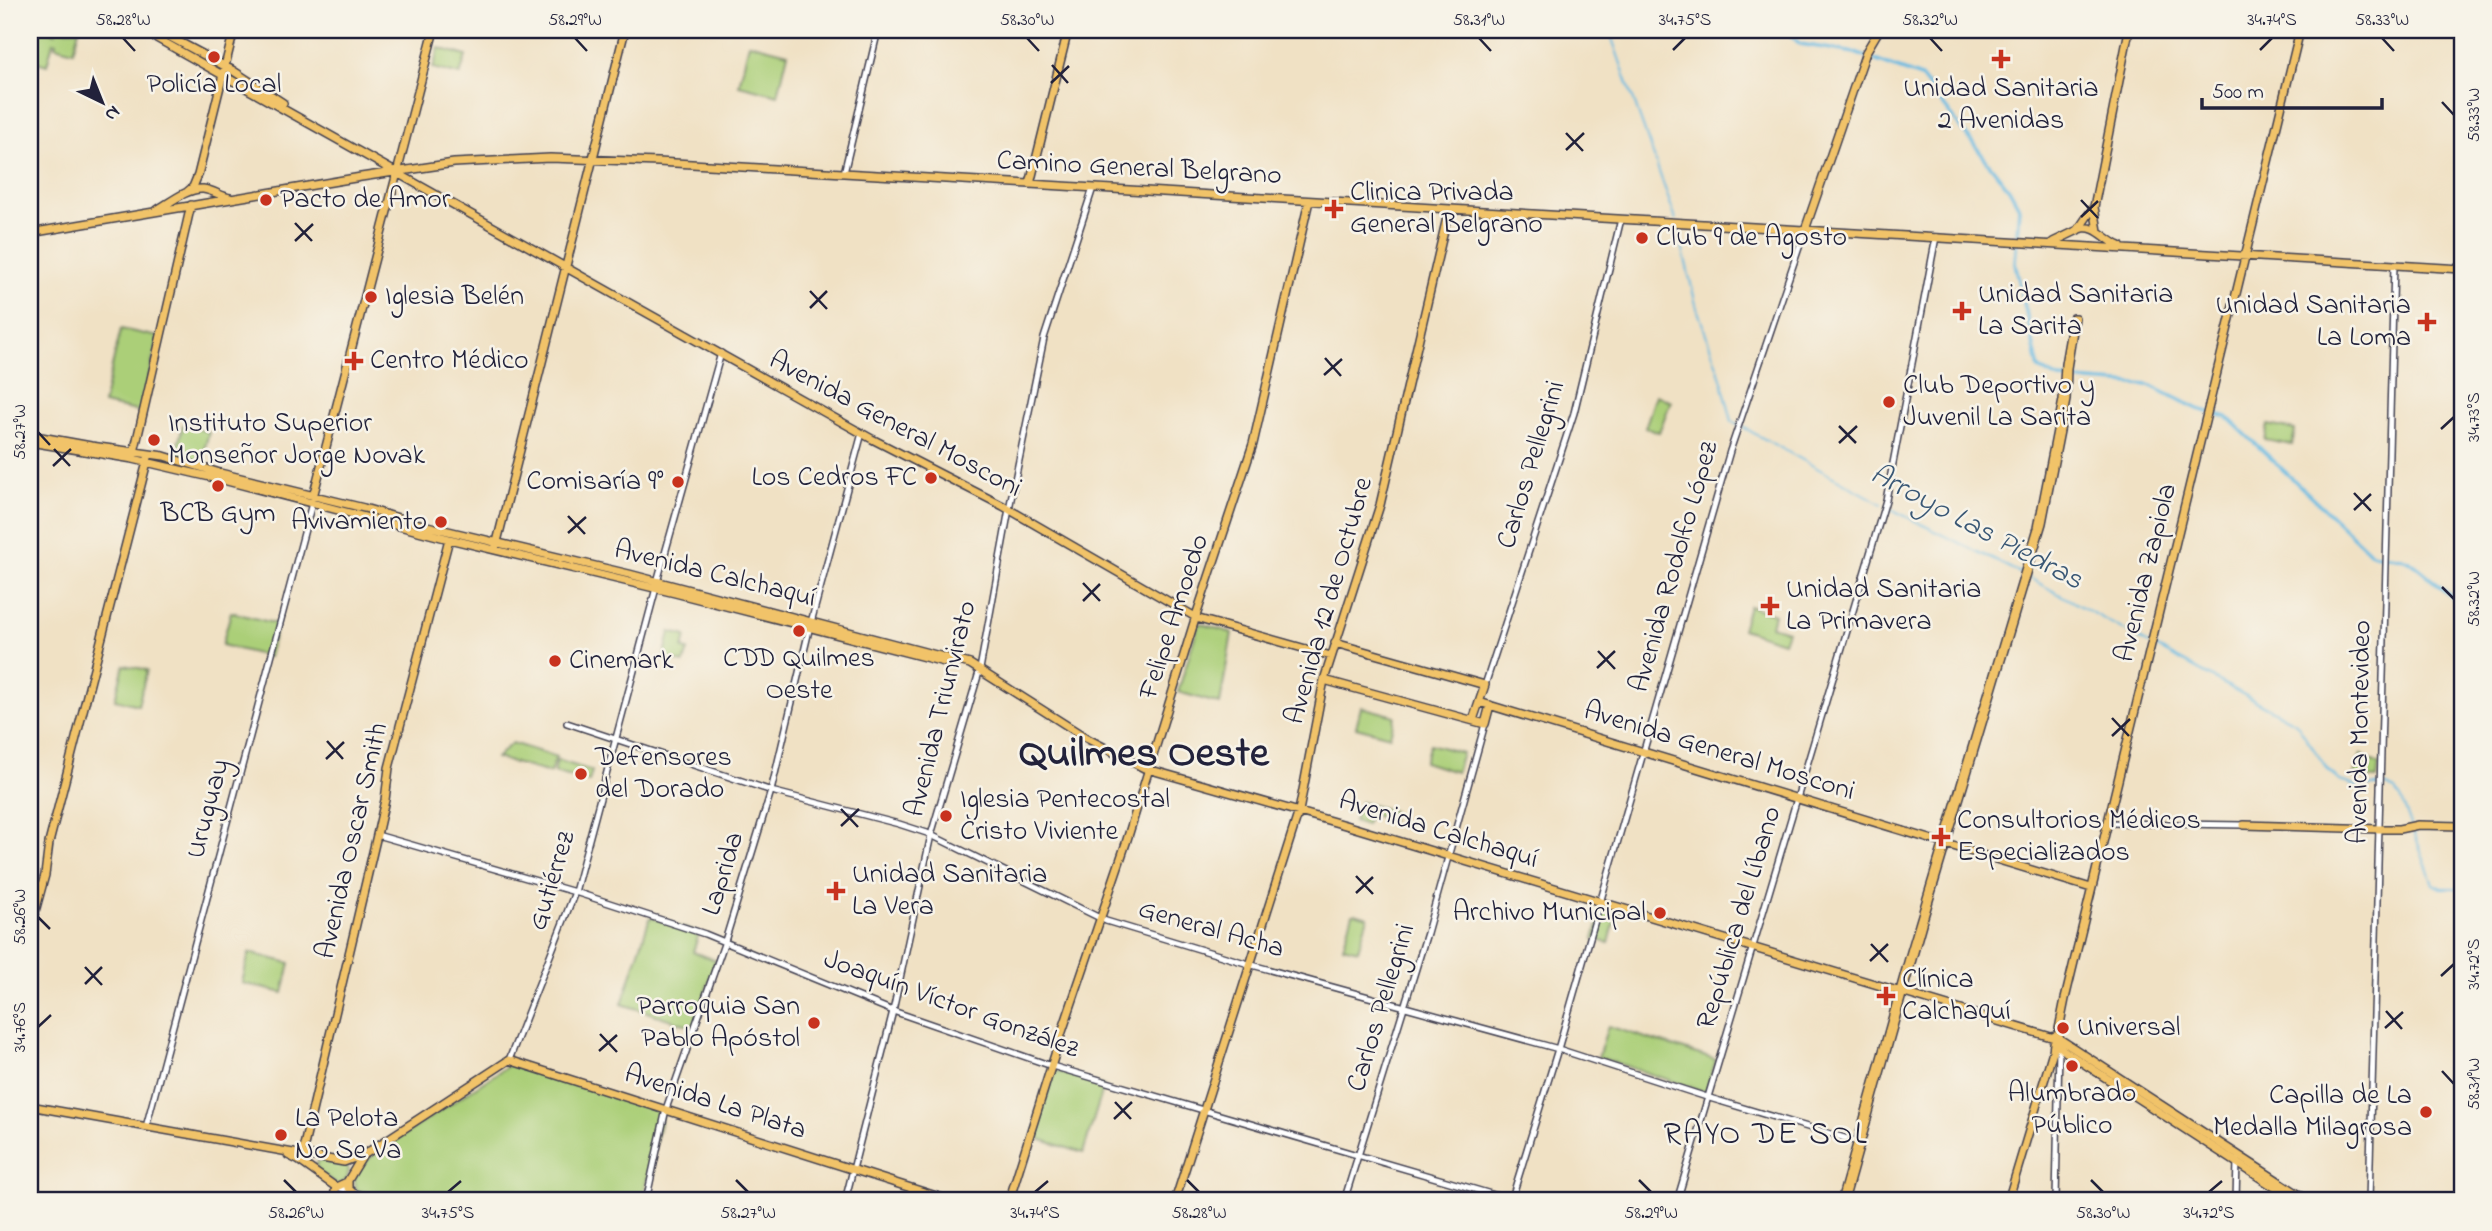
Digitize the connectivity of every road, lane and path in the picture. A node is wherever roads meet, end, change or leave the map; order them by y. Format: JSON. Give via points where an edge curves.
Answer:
{"nodes":[{"id":1,"x":142,"y":30,"type":"edge"},
{"id":2,"x":234,"y":30,"type":"edge"},
{"id":3,"x":434,"y":30,"type":"edge"},
{"id":4,"x":625,"y":30,"type":"edge"},
{"id":5,"x":878,"y":30,"type":"edge"},
{"id":6,"x":1068,"y":30,"type":"edge"},
{"id":7,"x":1879,"y":30,"type":"edge"},
{"id":8,"x":2129,"y":30,"type":"edge"},
{"id":9,"x":2301,"y":30,"type":"edge"},
{"id":10,"x":155,"y":33,"type":"edge"},
{"id":11,"x":224,"y":71,"type":"junction"},
{"id":12,"x":592,"y":159,"type":"junction"},
{"id":13,"x":398,"y":171,"type":"junction"},
{"id":14,"x":844,"y":173,"type":"junction"},
{"id":15,"x":198,"y":175,"type":"junction"},
{"id":16,"x":1030,"y":184,"type":"junction"},
{"id":17,"x":1093,"y":188,"type":"junction"},
{"id":18,"x":206,"y":190,"type":"junction"},
{"id":19,"x":186,"y":192,"type":"junction"},
{"id":20,"x":234,"y":199,"type":"junction"},
{"id":21,"x":1309,"y":201,"type":"junction"},
{"id":22,"x":205,"y":203,"type":"junction"},
{"id":23,"x":190,"y":205,"type":"junction"},
{"id":24,"x":2094,"y":207,"type":"junction"},
{"id":25,"x":1449,"y":209,"type":"junction"},
{"id":26,"x":148,"y":213,"type":"junction"},
{"id":27,"x":1621,"y":219,"type":"junction"},
{"id":28,"x":1805,"y":230,"type":"junction"},
{"id":29,"x":2078,"y":230,"type":"junction"},
{"id":30,"x":2099,"y":231,"type":"junction"},
{"id":31,"x":30,"y":233,"type":"edge"},
{"id":32,"x":1936,"y":237,"type":"junction"},
{"id":33,"x":2045,"y":244,"type":"junction"},
{"id":34,"x":2081,"y":245,"type":"junction"},
{"id":35,"x":2094,"y":246,"type":"junction"},
{"id":36,"x":2134,"y":249,"type":"junction"},
{"id":37,"x":2246,"y":256,"type":"junction"},
{"id":38,"x":2394,"y":265,"type":"junction"},
{"id":39,"x":566,"y":267,"type":"junction"},
{"id":40,"x":2462,"y":269,"type":"edge"},
{"id":41,"x":2074,"y":318,"type":"dead end"},
{"id":42,"x":721,"y":353,"type":"junction"},
{"id":43,"x":862,"y":433,"type":"junction"},
{"id":44,"x":30,"y":435,"type":"edge"},
{"id":45,"x":30,"y":442,"type":"edge"},
{"id":46,"x":134,"y":456,"type":"junction"},
{"id":47,"x":148,"y":458,"type":"junction"},
{"id":48,"x":313,"y":499,"type":"junction"},
{"id":49,"x":1009,"y":509,"type":"junction"},
{"id":50,"x":450,"y":537,"type":"junction"},
{"id":51,"x":479,"y":539,"type":"junction"},
{"id":52,"x":496,"y":547,"type":"junction"},
{"id":53,"x":509,"y":550,"type":"junction"},
{"id":54,"x":657,"y":585,"type":"junction"},
{"id":55,"x":1196,"y":616,"type":"junction"},
{"id":56,"x":810,"y":624,"type":"junction"},
{"id":57,"x":1335,"y":643,"type":"junction"},
{"id":58,"x":1331,"y":656,"type":"junction"},
{"id":59,"x":980,"y":669,"type":"junction"},
{"id":60,"x":1324,"y":680,"type":"junction"},
{"id":61,"x":1485,"y":685,"type":"junction"},
{"id":62,"x":1479,"y":702,"type":"junction"},
{"id":63,"x":1490,"y":706,"type":"junction"},
{"id":64,"x":1473,"y":720,"type":"junction"},
{"id":65,"x":566,"y":723,"type":"dead end"},
{"id":66,"x":1485,"y":724,"type":"junction"},
{"id":67,"x":615,"y":738,"type":"junction"},
{"id":68,"x":1643,"y":753,"type":"junction"},
{"id":69,"x":1149,"y":770,"type":"junction"},
{"id":70,"x":771,"y":790,"type":"junction"},
{"id":71,"x":1797,"y":799,"type":"junction"},
{"id":72,"x":1299,"y":811,"type":"junction"},
{"id":73,"x":2107,"y":823,"type":"junction"},
{"id":74,"x":2244,"y":825,"type":"joint"},
{"id":75,"x":2462,"y":825,"type":"edge"},
{"id":76,"x":2380,"y":828,"type":"junction"},
{"id":77,"x":377,"y":835,"type":"junction"},
{"id":78,"x":931,"y":835,"type":"junction"},
{"id":79,"x":1944,"y":844,"type":"junction"},
{"id":80,"x":1450,"y":856,"type":"junction"},
{"id":81,"x":2091,"y":888,"type":"junction"},
{"id":82,"x":575,"y":892,"type":"junction"},
{"id":83,"x":1600,"y":902,"type":"junction"},
{"id":84,"x":1101,"y":919,"type":"junction"},
{"id":85,"x":30,"y":930,"type":"edge"},
{"id":86,"x":725,"y":941,"type":"junction"},
{"id":87,"x":1753,"y":948,"type":"junction"},
{"id":88,"x":1252,"y":965,"type":"junction"},
{"id":89,"x":1901,"y":993,"type":"junction"},
{"id":90,"x":1405,"y":1007,"type":"junction"},
{"id":91,"x":893,"y":1011,"type":"junction"},
{"id":92,"x":2057,"y":1043,"type":"junction"},
{"id":93,"x":1558,"y":1049,"type":"junction"},
{"id":94,"x":509,"y":1060,"type":"junction"},
{"id":95,"x":1052,"y":1066,"type":"junction"},
{"id":96,"x":1708,"y":1097,"type":"junction"},
{"id":97,"x":30,"y":1107,"type":"edge"},
{"id":98,"x":666,"y":1109,"type":"junction"},
{"id":99,"x":1205,"y":1112,"type":"junction"},
{"id":100,"x":146,"y":1127,"type":"junction"},
{"id":101,"x":1858,"y":1142,"type":"junction"},
{"id":102,"x":302,"y":1154,"type":"junction"},
{"id":103,"x":365,"y":1154,"type":"junction"},
{"id":104,"x":1358,"y":1156,"type":"junction"},
{"id":105,"x":2237,"y":1158,"type":"junction"},
{"id":106,"x":325,"y":1159,"type":"junction"},
{"id":107,"x":342,"y":1162,"type":"junction"},
{"id":108,"x":851,"y":1169,"type":"junction"},
{"id":109,"x":315,"y":1171,"type":"junction"},
{"id":110,"x":349,"y":1179,"type":"junction"},
{"id":111,"x":337,"y":1187,"type":"junction"},
{"id":112,"x":353,"y":1193,"type":"junction"},
{"id":113,"x":333,"y":1201,"type":"edge"},
{"id":114,"x":380,"y":1201,"type":"edge"},
{"id":115,"x":646,"y":1201,"type":"edge"},
{"id":116,"x":845,"y":1201,"type":"edge"},
{"id":117,"x":952,"y":1201,"type":"edge"},
{"id":118,"x":1009,"y":1201,"type":"edge"},
{"id":119,"x":1175,"y":1201,"type":"edge"},
{"id":120,"x":1344,"y":1201,"type":"edge"},
{"id":121,"x":1512,"y":1201,"type":"edge"},
{"id":122,"x":1677,"y":1201,"type":"edge"},
{"id":123,"x":1842,"y":1201,"type":"edge"},
{"id":124,"x":2008,"y":1201,"type":"edge"},
{"id":125,"x":2056,"y":1201,"type":"edge"},
{"id":126,"x":2236,"y":1201,"type":"edge"},
{"id":127,"x":2296,"y":1201,"type":"edge"},
{"id":128,"x":2309,"y":1201,"type":"edge"},
{"id":129,"x":2369,"y":1201,"type":"edge"}],
"edges":[{"from":1,"to":10,"type":"main road"},
{"from":2,"to":11,"type":"main road"},
{"from":3,"to":13,"type":"main road"},
{"from":4,"to":12,"type":"main road"},
{"from":5,"to":14,"type":"street"},
{"from":6,"to":16,"type":"main road"},
{"from":7,"to":28,"type":"main road","via":[[1864,57]]},
{"from":8,"to":24,"type":"main road"},
{"from":9,"to":37,"type":"main road","name":"Avenida Zapiola"},
{"from":10,"to":11,"type":"main road"},
{"from":11,"to":13,"type":"main road","name":"Avenida General Mosconi"},
{"from":11,"to":13,"type":"main road","name":"Avenida General Mosconi"},
{"from":11,"to":15,"type":"main road"},
{"from":12,"to":13,"type":"main road","name":"Camino General Belgrano","via":[[496,160]]},
{"from":12,"to":14,"type":"main road","name":"Camino General Belgrano"},
{"from":12,"to":39,"type":"main road"},
{"from":13,"to":20,"type":"main road","name":"Camino General Belgrano"},
{"from":13,"to":39,"type":"main road","name":"Avenida General Mosconi"},
{"from":13,"to":48,"type":"main road"},
{"from":14,"to":16,"type":"main road","name":"Camino General Belgrano"},
{"from":15,"to":18,"type":"main road"},
{"from":15,"to":19,"type":"main road"},
{"from":16,"to":17,"type":"main road","name":"Camino General Belgrano"},
{"from":17,"to":21,"type":"main road","name":"Camino General Belgrano"},
{"from":17,"to":49,"type":"street","name":"Avenida Triunvirato","via":[[1044,338]]},
{"from":18,"to":19,"type":"main road","name":"Camino General Belgrano"},
{"from":18,"to":20,"type":"main road","name":"Camino General Belgrano"},
{"from":18,"to":22,"type":"main road","via":[[210,196]]},
{"from":19,"to":23,"type":"main road","via":[[183,199]]},
{"from":19,"to":26,"type":"main road","name":"Camino General Belgrano"},
{"from":20,"to":22,"type":"main road","name":"Camino General Belgrano"},
{"from":21,"to":25,"type":"main road","name":"Camino General Belgrano"},
{"from":21,"to":55,"type":"main road","name":"Felipe Amoedo","via":[[1254,439]]},
{"from":22,"to":23,"type":"main road","name":"Camino General Belgrano"},
{"from":23,"to":26,"type":"main road","name":"Camino General Belgrano"},
{"from":23,"to":46,"type":"main road"},
{"from":24,"to":29,"type":"main road"},
{"from":24,"to":30,"type":"main road"},
{"from":25,"to":27,"type":"main road","name":"Camino General Belgrano"},
{"from":25,"to":57,"type":"main road","name":"Avenida 12 de Octubre","via":[[1380,505]]},
{"from":26,"to":31,"type":"main road","name":"Camino General Belgrano"},
{"from":27,"to":28,"type":"main road","name":"Camino General Belgrano"},
{"from":27,"to":61,"type":"street","name":"Carlos Pellegrini","via":[[1574,413]]},
{"from":28,"to":32,"type":"main road","name":"Camino General Belgrano"},
{"from":28,"to":68,"type":"street","name":"Avenida Rodolfo López","via":[[1736,430]]},
{"from":29,"to":30,"type":"main road"},
{"from":29,"to":33,"type":"main road","name":"Camino General Belgrano"},
{"from":29,"to":34,"type":"main road","via":[[2075,239]]},
{"from":30,"to":35,"type":"main road","via":[[2100,241]]},
{"from":30,"to":36,"type":"main road","via":[[2113,243]]},
{"from":32,"to":33,"type":"main road","name":"Camino General Belgrano"},
{"from":32,"to":71,"type":"street","name":"República del Líbano","via":[[1886,500]]},
{"from":33,"to":34,"type":"main road","name":"Camino General Belgrano"},
{"from":34,"to":35,"type":"main road"},
{"from":35,"to":36,"type":"main road"},
{"from":36,"to":37,"type":"main road"},
{"from":37,"to":38,"type":"main road"},
{"from":37,"to":73,"type":"main road","name":"Avenida Zapiola"},
{"from":38,"to":40,"type":"main road"},
{"from":38,"to":76,"type":"street","name":"Avenida Montevideo"},
{"from":39,"to":42,"type":"main road","name":"Avenida General Mosconi"},
{"from":39,"to":52,"type":"main road"},
{"from":41,"to":79,"type":"main road","via":[[2044,514]]},
{"from":42,"to":43,"type":"main road","name":"Avenida General Mosconi"},
{"from":42,"to":54,"type":"street","name":"Gutiérrez"},
{"from":43,"to":49,"type":"main road","name":"Avenida General Mosconi"},
{"from":43,"to":56,"type":"street","name":"Laprida"},
{"from":44,"to":46,"type":"main road","name":"Avenida Calchaquí"},
{"from":45,"to":46,"type":"main road","name":"Avenida Calchaquí"},
{"from":46,"to":47,"type":"main road","name":"Avenida Calchaquí"},
{"from":47,"to":48,"type":"main road","name":"Avenida Calchaquí","via":[[161,455]]},
{"from":47,"to":85,"type":"main road"},
{"from":48,"to":50,"type":"main road","name":"Avenida Calchaquí"},
{"from":48,"to":51,"type":"main road","name":"Avenida Calchaquí"},
{"from":48,"to":100,"type":"street","name":"Uruguay"},
{"from":49,"to":55,"type":"main road","name":"Avenida General Mosconi"},
{"from":49,"to":59,"type":"street","name":"Avenida Triunvirato"},
{"from":50,"to":51,"type":"main road"},
{"from":50,"to":52,"type":"main road","name":"Avenida Calchaquí"},
{"from":50,"to":77,"type":"main road","name":"Avenida Oscar Smith","via":[[389,768]]},
{"from":51,"to":52,"type":"main road","name":"Avenida Calchaquí"},
{"from":52,"to":53,"type":"main road","name":"Avenida Calchaquí"},
{"from":53,"to":54,"type":"main road","name":"Avenida Calchaquí"},
{"from":53,"to":54,"type":"main road","name":"Avenida Calchaquí","via":[[513,545]]},
{"from":54,"to":56,"type":"main road","name":"Avenida Calchaquí"},
{"from":54,"to":67,"type":"street","name":"Gutiérrez"},
{"from":55,"to":58,"type":"main road","name":"Avenida General Mosconi"},
{"from":55,"to":69,"type":"main road","name":"Felipe Amoedo"},
{"from":56,"to":59,"type":"main road","name":"Avenida Calchaquí"},
{"from":56,"to":70,"type":"street","name":"Laprida"},
{"from":57,"to":58,"type":"main road","name":"Avenida 12 de Octubre"},
{"from":57,"to":61,"type":"main road"},
{"from":58,"to":60,"type":"main road","name":"Avenida 12 de Octubre"},
{"from":59,"to":69,"type":"main road","name":"Avenida Calchaquí","via":[[1088,739]]},
{"from":59,"to":78,"type":"street","name":"Avenida Triunvirato"},
{"from":60,"to":64,"type":"main road"},
{"from":60,"to":72,"type":"main road","name":"Avenida 12 de Octubre"},
{"from":61,"to":62,"type":"main road","name":"Carlos Pellegrini"},
{"from":62,"to":63,"type":"main road","name":"Avenida General Mosconi"},
{"from":62,"to":64,"type":"main road","name":"Carlos Pellegrini"},
{"from":63,"to":66,"type":"main road","name":"Carlos Pellegrini"},
{"from":63,"to":68,"type":"main road","name":"Avenida General Mosconi"},
{"from":64,"to":66,"type":"main road"},
{"from":65,"to":67,"type":"street","name":"General Acha"},
{"from":66,"to":80,"type":"street","name":"Carlos Pellegrini"},
{"from":67,"to":70,"type":"street","name":"General Acha"},
{"from":67,"to":82,"type":"street","name":"Gutiérrez"},
{"from":68,"to":71,"type":"main road","name":"Avenida General Mosconi"},
{"from":68,"to":83,"type":"street","name":"Avenida Rodolfo López"},
{"from":69,"to":72,"type":"main road","name":"Avenida Calchaquí"},
{"from":69,"to":84,"type":"main road","name":"Felipe Amoedo"},
{"from":70,"to":78,"type":"street","name":"General Acha"},
{"from":70,"to":86,"type":"street","name":"Laprida"},
{"from":71,"to":79,"type":"main road","name":"Avenida General Mosconi"},
{"from":71,"to":87,"type":"street","name":"República del Líbano"},
{"from":72,"to":80,"type":"main road","name":"Avenida Calchaquí"},
{"from":72,"to":88,"type":"main road","name":"Avenida 12 de Octubre"},
{"from":73,"to":74,"type":"street"},
{"from":73,"to":81,"type":"main road","name":"Avenida Zapiola"},
{"from":74,"to":76,"type":"main road"},
{"from":75,"to":76,"type":"main road"},
{"from":76,"to":129,"type":"street","name":"Avenida Montevideo"},
{"from":77,"to":82,"type":"street","name":"Joaquín Víctor González"},
{"from":77,"to":102,"type":"main road","name":"Avenida Oscar Smith"},
{"from":78,"to":84,"type":"street","name":"General Acha"},
{"from":78,"to":91,"type":"street","name":"Avenida Triunvirato"},
{"from":79,"to":81,"type":"main road","name":"Avenida General Mosconi"},
{"from":79,"to":89,"type":"main road"},
{"from":80,"to":83,"type":"main road","name":"Avenida Calchaquí"},
{"from":80,"to":90,"type":"street","name":"Carlos Pellegrini"},
{"from":81,"to":92,"type":"main road","name":"Avenida Zapiola","via":[[2062,999]]},
{"from":82,"to":86,"type":"street","name":"Joaquín Víctor González"},
{"from":82,"to":94,"type":"street","name":"Gutiérrez"},
{"from":83,"to":87,"type":"main road","name":"Avenida Calchaquí"},
{"from":83,"to":93,"type":"street","name":"Avenida Rodolfo López"},
{"from":84,"to":88,"type":"street","name":"General Acha"},
{"from":84,"to":95,"type":"main road","name":"Felipe Amoedo"},
{"from":86,"to":91,"type":"street","name":"Joaquín Víctor González"},
{"from":86,"to":98,"type":"street","name":"Laprida"},
{"from":87,"to":89,"type":"main road","name":"Avenida Calchaquí"},
{"from":87,"to":96,"type":"street","name":"República del Líbano"},
{"from":88,"to":90,"type":"street","name":"General Acha"},
{"from":88,"to":99,"type":"main road","name":"Avenida 12 de Octubre"},
{"from":89,"to":92,"type":"main road","name":"Avenida Calchaquí"},
{"from":89,"to":101,"type":"main road"},
{"from":89,"to":123,"type":"main road"},
{"from":90,"to":93,"type":"street","name":"General Acha"},
{"from":90,"to":104,"type":"street","name":"Carlos Pellegrini"},
{"from":91,"to":95,"type":"street","name":"Joaquín Víctor González"},
{"from":91,"to":108,"type":"street","name":"Avenida Triunvirato"},
{"from":92,"to":105,"type":"main road","name":"Avenida Calchaquí"},
{"from":92,"to":124,"type":"main road","name":"Avenida Zapiola"},
{"from":92,"to":125,"type":"street"},
{"from":93,"to":96,"type":"street","name":"General Acha"},
{"from":93,"to":121,"type":"street","name":"Avenida Rodolfo López"},
{"from":94,"to":98,"type":"main road","name":"Avenida La Plata"},
{"from":94,"to":103,"type":"main road"},
{"from":95,"to":99,"type":"street","name":"Joaquín Víctor González"},
{"from":95,"to":118,"type":"main road","name":"Felipe Amoedo"},
{"from":96,"to":101,"type":"street","name":"General Acha"},
{"from":96,"to":122,"type":"street","name":"República del Líbano"},
{"from":97,"to":100,"type":"main road"},
{"from":97,"to":109,"type":"main road","via":[[290,1156]]},
{"from":98,"to":108,"type":"main road","name":"Avenida La Plata"},
{"from":98,"to":115,"type":"street","name":"Laprida"},
{"from":99,"to":104,"type":"street","name":"Joaquín Víctor González"},
{"from":99,"to":119,"type":"main road","name":"Avenida 12 de Octubre"},
{"from":100,"to":102,"type":"main road"},
{"from":101,"to":123,"type":"main road"},
{"from":102,"to":106,"type":"main road"},
{"from":103,"to":107,"type":"main road"},
{"from":103,"to":110,"type":"main road"},
{"from":104,"to":120,"type":"street","name":"Carlos Pellegrini"},
{"from":104,"to":121,"type":"street","name":"Joaquín Víctor González"},
{"from":105,"to":126,"type":"street"},
{"from":105,"to":127,"type":"main road"},
{"from":105,"to":128,"type":"main road"},
{"from":106,"to":107,"type":"main road"},
{"from":106,"to":109,"type":"main road","via":[[316,1161]]},
{"from":107,"to":110,"type":"main road","via":[[349,1167]]},
{"from":108,"to":116,"type":"street","name":"Avenida Triunvirato"},
{"from":108,"to":117,"type":"main road","name":"Avenida La Plata"},
{"from":109,"to":111,"type":"main road"},
{"from":110,"to":111,"type":"main road"},
{"from":110,"to":112,"type":"main road"},
{"from":111,"to":112,"type":"street"},
{"from":111,"to":113,"type":"main road"},
{"from":112,"to":114,"type":"street"}]}
